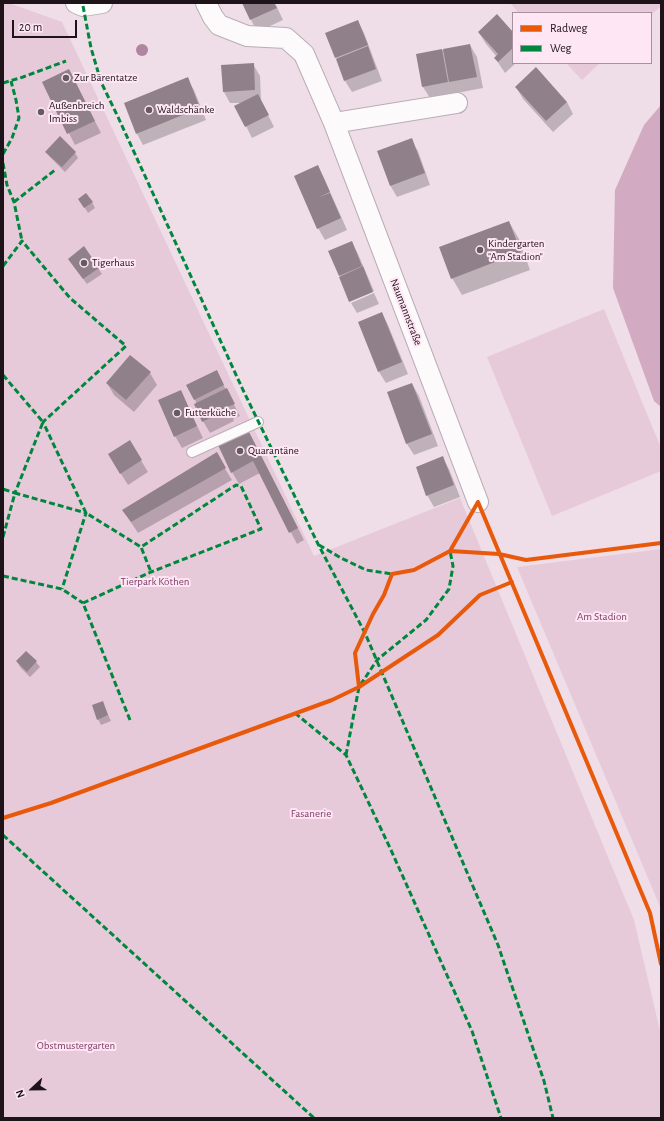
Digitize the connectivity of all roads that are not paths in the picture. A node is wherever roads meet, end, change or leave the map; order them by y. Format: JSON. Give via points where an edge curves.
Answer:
{"nodes":[{"id":1,"x":76,"y":3,"type":"edge"},
{"id":2,"x":102,"y":3,"type":"edge"},
{"id":3,"x":206,"y":3,"type":"edge"},
{"id":4,"x":457,"y":103,"type":"dead end"},
{"id":5,"x":334,"y":123,"type":"junction"},
{"id":6,"x":258,"y":422,"type":"dead end"},
{"id":7,"x":192,"y":452,"type":"dead end"},
{"id":8,"x":478,"y":502,"type":"dead end"}],
"edges":[{"from":1,"to":2,"type":"street","via":[[83,6]]},
{"from":3,"to":5,"type":"street","name":"Naumannstraße","via":[[219,25],[247,36],[286,38],[304,54]]},
{"from":4,"to":5,"type":"street"},
{"from":5,"to":8,"type":"street","name":"Naumannstraße"},
{"from":6,"to":7,"type":"lane"}]}
